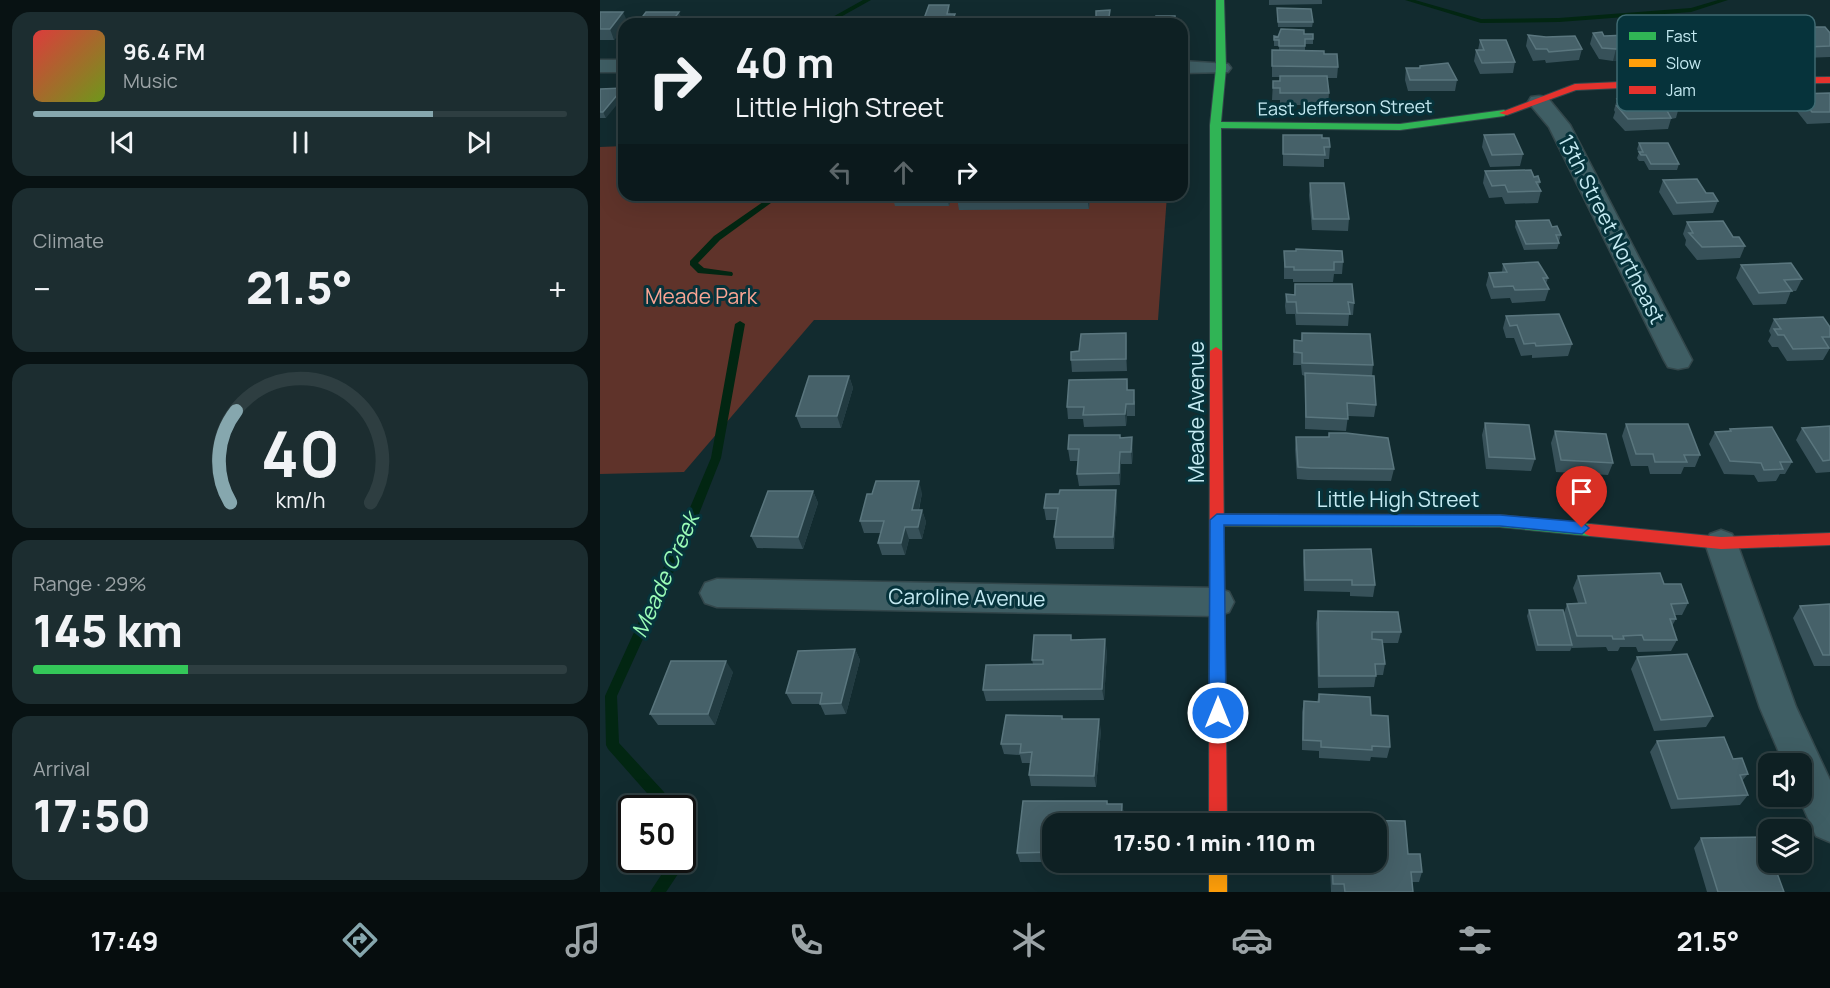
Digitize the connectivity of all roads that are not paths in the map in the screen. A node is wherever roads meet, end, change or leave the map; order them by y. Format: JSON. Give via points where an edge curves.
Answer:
{"nodes":[{"id":1,"x":1220,"y":0,"type":"edge"},
{"id":2,"x":600,"y":66,"type":"edge"},
{"id":3,"x":618,"y":66,"type":"edge"},
{"id":4,"x":1188,"y":67,"type":"edge"},
{"id":5,"x":1221,"y":68,"type":"junction"},
{"id":6,"x":1815,"y":80,"type":"edge"},
{"id":7,"x":1830,"y":80,"type":"edge"},
{"id":8,"x":1617,"y":85,"type":"edge"},
{"id":9,"x":1539,"y":102,"type":"junction"},
{"id":10,"x":1215,"y":125,"type":"junction"},
{"id":11,"x":1678,"y":360,"type":"dead end"},
{"id":12,"x":1217,"y":520,"type":"junction"},
{"id":13,"x":1830,"y":539,"type":"edge"},
{"id":14,"x":1721,"y":543,"type":"junction"},
{"id":15,"x":717,"y":593,"type":"dead end"},
{"id":16,"x":1217,"y":602,"type":"junction"},
{"id":17,"x":1218,"y":813,"type":"edge"},
{"id":18,"x":1830,"y":823,"type":"edge"},
{"id":19,"x":1218,"y":873,"type":"edge"},
{"id":20,"x":1218,"y":892,"type":"edge"}],
"edges":[{"from":1,"to":5,"type":"street","name":"Meade Avenue"},
{"from":2,"to":3,"type":"street"},
{"from":4,"to":5,"type":"street"},
{"from":5,"to":10,"type":"street","name":"Meade Avenue"},
{"from":6,"to":7,"type":"street","name":"East Jefferson Street"},
{"from":8,"to":9,"type":"street","name":"East Jefferson Street","via":[[1575,87]]},
{"from":9,"to":10,"type":"street","name":"East Jefferson Street","via":[[1466,120],[1400,127]]},
{"from":9,"to":11,"type":"street","name":"13th Street Northeast","via":[[1559,125]]},
{"from":10,"to":12,"type":"street","name":"Meade Avenue"},
{"from":12,"to":14,"type":"street","name":"Little High Street","via":[[1500,521]]},
{"from":12,"to":16,"type":"street","name":"Meade Avenue"},
{"from":13,"to":14,"type":"street","name":"Little High Street"},
{"from":14,"to":18,"type":"street","via":[[1778,708]]},
{"from":15,"to":16,"type":"street","name":"Caroline Avenue"},
{"from":16,"to":17,"type":"street","name":"Meade Avenue"},
{"from":19,"to":20,"type":"street"}]}
